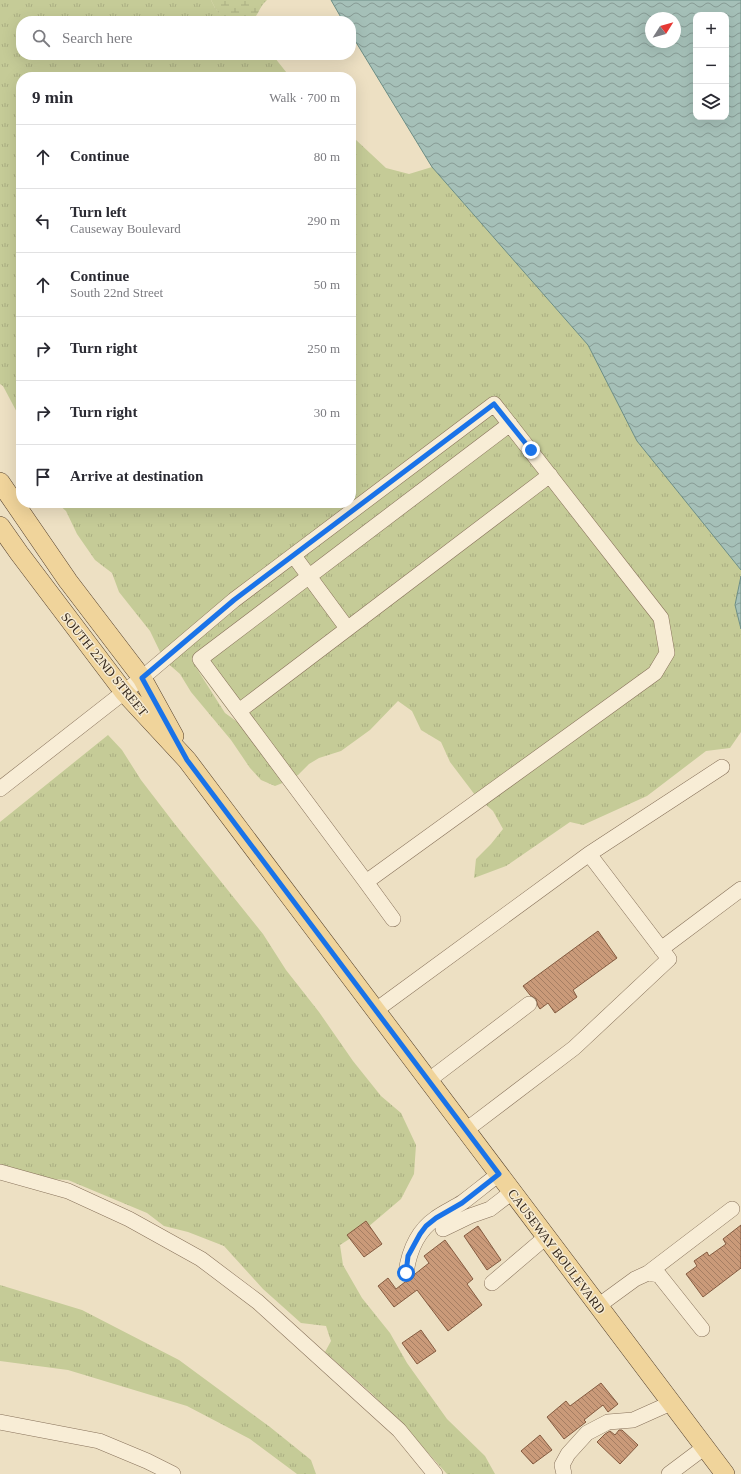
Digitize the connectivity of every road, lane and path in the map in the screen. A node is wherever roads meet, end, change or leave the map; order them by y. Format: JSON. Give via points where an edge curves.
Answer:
{"nodes":[{"id":1,"x":510,"y":424,"type":"junction"},
{"id":2,"x":550,"y":475,"type":"junction"},
{"id":3,"x":0,"y":482,"type":"edge"},
{"id":4,"x":16,"y":505,"type":"edge"},
{"id":5,"x":18,"y":508,"type":"edge"},
{"id":6,"x":0,"y":526,"type":"edge"},
{"id":7,"x":294,"y":556,"type":"junction"},
{"id":8,"x":309,"y":576,"type":"junction"},
{"id":9,"x":347,"y":628,"type":"junction"},
{"id":10,"x":142,"y":678,"type":"junction"},
{"id":11,"x":124,"y":692,"type":"junction"},
{"id":12,"x":239,"y":712,"type":"junction"},
{"id":13,"x":187,"y":760,"type":"junction"},
{"id":14,"x":722,"y":767,"type":"dead end"},
{"id":15,"x":0,"y":789,"type":"edge"},
{"id":16,"x":589,"y":854,"type":"junction"},
{"id":17,"x":366,"y":882,"type":"junction"},
{"id":18,"x":741,"y":889,"type":"edge"},
{"id":19,"x":393,"y":918,"type":"dead end"},
{"id":20,"x":661,"y":949,"type":"junction"},
{"id":21,"x":529,"y":1004,"type":"dead end"},
{"id":22,"x":376,"y":1010,"type":"junction"},
{"id":23,"x":429,"y":1080,"type":"junction"},
{"id":24,"x":466,"y":1130,"type":"junction"},
{"id":25,"x":0,"y":1172,"type":"edge"},
{"id":26,"x":499,"y":1174,"type":"junction"},
{"id":27,"x":512,"y":1192,"type":"junction"},
{"id":28,"x":732,"y":1209,"type":"dead end"},
{"id":29,"x":443,"y":1229,"type":"dead end"},
{"id":30,"x":546,"y":1237,"type":"junction"},
{"id":31,"x":406,"y":1273,"type":"dead end"},
{"id":32,"x":648,"y":1273,"type":"junction"},
{"id":33,"x":492,"y":1283,"type":"dead end"},
{"id":34,"x":598,"y":1306,"type":"junction"},
{"id":35,"x":702,"y":1329,"type":"dead end"},
{"id":36,"x":671,"y":1403,"type":"junction"},
{"id":37,"x":0,"y":1422,"type":"edge"},
{"id":38,"x":705,"y":1447,"type":"junction"},
{"id":39,"x":173,"y":1474,"type":"edge"},
{"id":40,"x":435,"y":1474,"type":"edge"},
{"id":41,"x":564,"y":1474,"type":"edge"},
{"id":42,"x":669,"y":1474,"type":"edge"},
{"id":43,"x":725,"y":1474,"type":"edge"}],
"edges":[{"from":1,"to":2,"type":"street"},
{"from":1,"to":7,"type":"street","via":[[494,404]]},
{"from":1,"to":8,"type":"street"},
{"from":2,"to":9,"type":"street"},
{"from":2,"to":17,"type":"street","via":[[661,618],[667,653],[655,673]]},
{"from":3,"to":4,"type":"main road","name":"SOUTH 22ND STREET"},
{"from":5,"to":10,"type":"main road","name":"SOUTH 22ND STREET","via":[[68,581]]},
{"from":6,"to":11,"type":"main road","name":"SOUTH 22ND STREET"},
{"from":7,"to":8,"type":"street"},
{"from":7,"to":10,"type":"street","via":[[234,600]]},
{"from":8,"to":9,"type":"street"},
{"from":8,"to":12,"type":"street","via":[[200,659]]},
{"from":9,"to":12,"type":"street"},
{"from":10,"to":11,"type":"street"},
{"from":10,"to":13,"type":"main road","name":"SOUTH 22ND STREET"},
{"from":11,"to":13,"type":"main road","name":"SOUTH 22ND STREET"},
{"from":11,"to":15,"type":"street"},
{"from":12,"to":17,"type":"street"},
{"from":13,"to":22,"type":"main road","name":"CAUSEWAY BOULEVARD"},
{"from":14,"to":16,"type":"street"},
{"from":16,"to":20,"type":"street"},
{"from":16,"to":22,"type":"street"},
{"from":17,"to":19,"type":"street"},
{"from":18,"to":20,"type":"street"},
{"from":20,"to":24,"type":"street","via":[[669,959],[574,1048]]},
{"from":21,"to":23,"type":"street"},
{"from":22,"to":23,"type":"main road","name":"CAUSEWAY BOULEVARD"},
{"from":23,"to":24,"type":"main road","name":"CAUSEWAY BOULEVARD"},
{"from":24,"to":26,"type":"main road","name":"CAUSEWAY BOULEVARD"},
{"from":25,"to":40,"type":"street","via":[[68,1191],[129,1219],[201,1259],[258,1302],[399,1430]]},
{"from":26,"to":27,"type":"main road","name":"CAUSEWAY BOULEVARD"},
{"from":26,"to":31,"type":"street","via":[[462,1203],[426,1226],[408,1256]]},
{"from":27,"to":29,"type":"street","via":[[490,1209]]},
{"from":27,"to":30,"type":"main road","name":"CAUSEWAY BOULEVARD"},
{"from":28,"to":32,"type":"street"},
{"from":30,"to":33,"type":"street"},
{"from":30,"to":34,"type":"main road","name":"CAUSEWAY BOULEVARD"},
{"from":32,"to":34,"type":"street"},
{"from":32,"to":35,"type":"street","via":[[659,1275]]},
{"from":34,"to":36,"type":"main road","name":"CAUSEWAY BOULEVARD"},
{"from":36,"to":38,"type":"main road","name":"CAUSEWAY BOULEVARD"},
{"from":36,"to":41,"type":"street","via":[[633,1420],[608,1422],[587,1433],[568,1454],[562,1465]]},
{"from":37,"to":39,"type":"street","via":[[99,1441]]},
{"from":38,"to":42,"type":"street"},
{"from":38,"to":43,"type":"main road","name":"CAUSEWAY BOULEVARD"}]}
